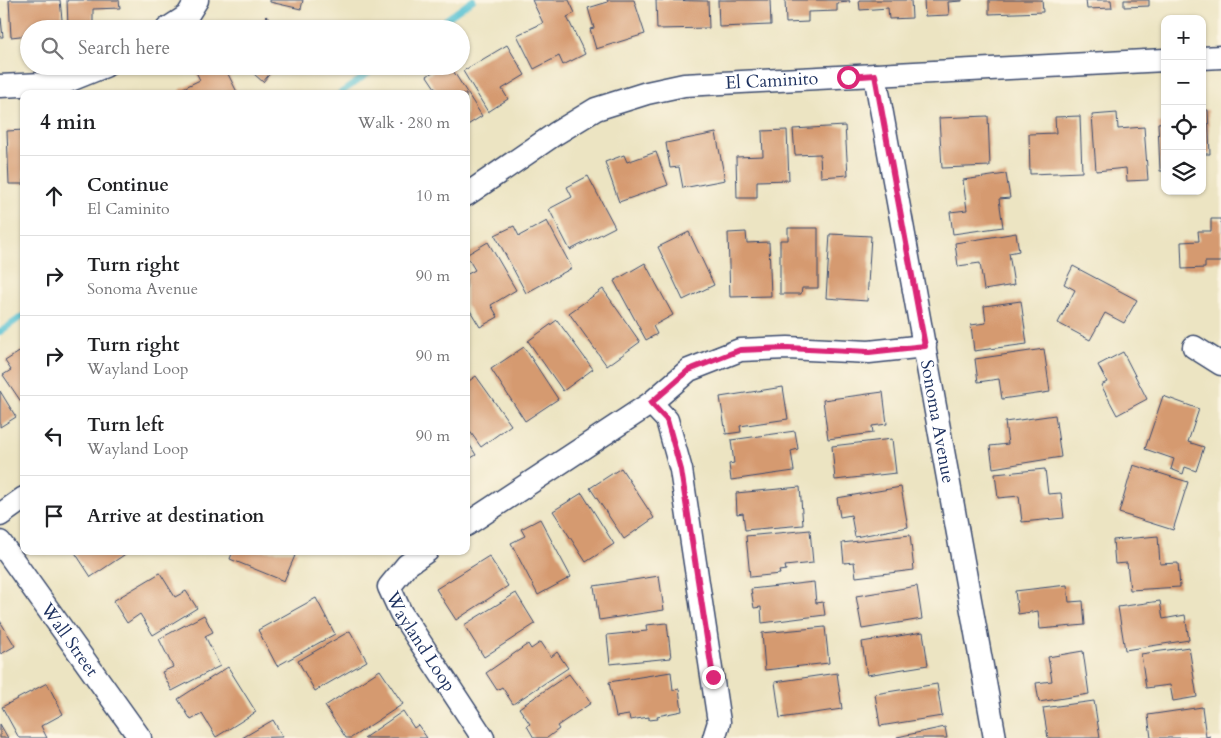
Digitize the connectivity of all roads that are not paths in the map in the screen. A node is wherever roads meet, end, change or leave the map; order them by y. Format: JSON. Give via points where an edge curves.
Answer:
{"nodes":[{"id":1,"x":197,"y":0,"type":"edge"},
{"id":2,"x":181,"y":20,"type":"edge"},
{"id":3,"x":1221,"y":57,"type":"edge"},
{"id":4,"x":1206,"y":58,"type":"edge"},
{"id":5,"x":1161,"y":60,"type":"edge"},
{"id":6,"x":83,"y":75,"type":"edge"},
{"id":7,"x":875,"y":75,"type":"junction"},
{"id":8,"x":0,"y":86,"type":"edge"},
{"id":9,"x":470,"y":192,"type":"edge"},
{"id":10,"x":925,"y":346,"type":"junction"},
{"id":11,"x":1194,"y":347,"type":"dead end"},
{"id":12,"x":1221,"y":364,"type":"edge"},
{"id":13,"x":651,"y":403,"type":"junction"},
{"id":14,"x":20,"y":501,"type":"edge"},
{"id":15,"x":0,"y":515,"type":"edge"},
{"id":16,"x":470,"y":522,"type":"edge"},
{"id":17,"x":0,"y":542,"type":"edge"},
{"id":18,"x":421,"y":555,"type":"edge"},
{"id":19,"x":137,"y":737,"type":"edge"},
{"id":20,"x":483,"y":738,"type":"edge"},
{"id":21,"x":714,"y":738,"type":"edge"},
{"id":22,"x":995,"y":738,"type":"edge"}],
"edges":[{"from":1,"to":2,"type":"street"},
{"from":3,"to":4,"type":"street"},
{"from":5,"to":7,"type":"street","name":"El Caminito"},
{"from":6,"to":8,"type":"street","via":[[63,83]]},
{"from":7,"to":9,"type":"street","name":"El Caminito","via":[[684,85],[647,93],[596,109]]},
{"from":7,"to":10,"type":"street","name":"Sonoma Avenue"},
{"from":10,"to":13,"type":"street","via":[[869,352],[788,348],[740,350],[689,370]]},
{"from":10,"to":22,"type":"street","name":"Sonoma Avenue"},
{"from":11,"to":12,"type":"street"},
{"from":13,"to":16,"type":"street"},
{"from":13,"to":21,"type":"street","via":[[667,420],[681,470],[719,722]]},
{"from":14,"to":15,"type":"street"},
{"from":17,"to":19,"type":"street","name":"Wall Street"},
{"from":18,"to":20,"type":"street","name":"Wayland Loop","via":[[407,565],[389,587],[401,612]]}]}
